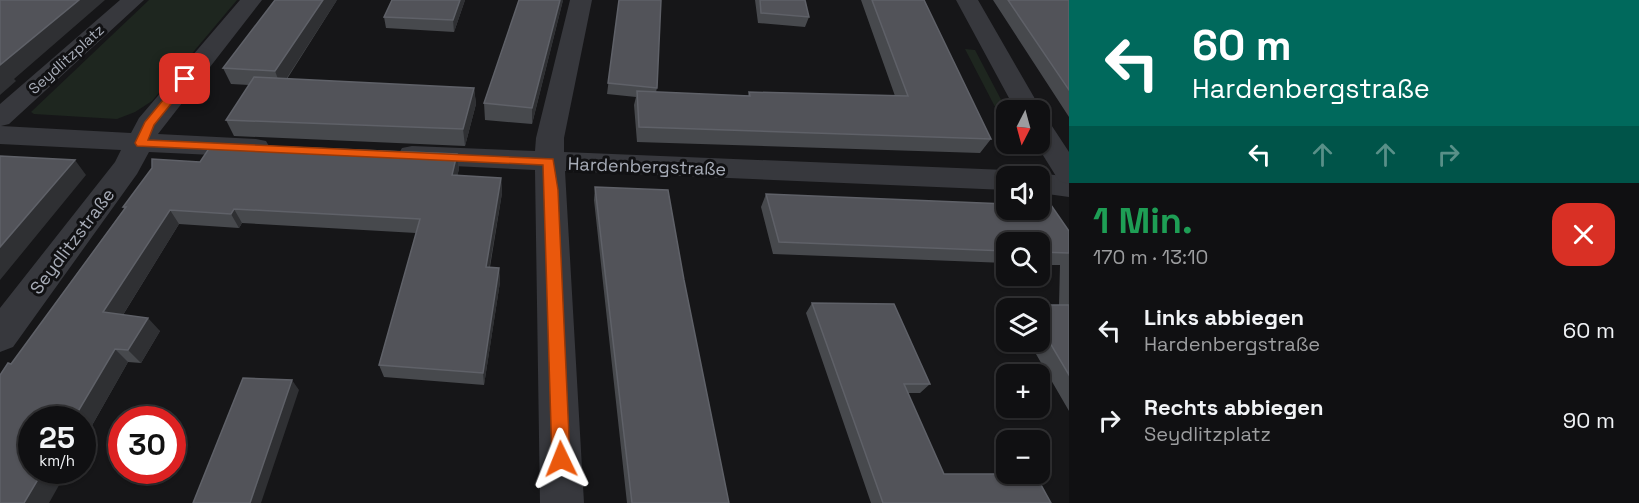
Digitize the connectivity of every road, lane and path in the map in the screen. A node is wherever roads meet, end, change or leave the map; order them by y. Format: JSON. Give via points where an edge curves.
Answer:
{"nodes":[{"id":1,"x":134,"y":0,"type":"edge"},
{"id":2,"x":251,"y":0,"type":"edge"},
{"id":3,"x":581,"y":0,"type":"edge"},
{"id":4,"x":967,"y":0,"type":"edge"},
{"id":5,"x":1023,"y":100,"type":"edge"},
{"id":6,"x":0,"y":118,"type":"edge"},
{"id":7,"x":0,"y":135,"type":"edge"},
{"id":8,"x":141,"y":143,"type":"junction"},
{"id":9,"x":1050,"y":145,"type":"edge"},
{"id":10,"x":286,"y":150,"type":"edge"},
{"id":11,"x":388,"y":154,"type":"edge"},
{"id":12,"x":549,"y":161,"type":"junction"},
{"id":13,"x":1069,"y":174,"type":"edge"},
{"id":14,"x":996,"y":180,"type":"edge"},
{"id":15,"x":1050,"y":184,"type":"edge"},
{"id":16,"x":1069,"y":187,"type":"edge"},
{"id":17,"x":0,"y":336,"type":"edge"},
{"id":18,"x":562,"y":503,"type":"edge"}],
"edges":[{"from":1,"to":6,"type":"street","name":"Seydlitzplatz"},
{"from":2,"to":8,"type":"street","via":[[149,124]]},
{"from":3,"to":12,"type":"street","via":[[550,138]]},
{"from":4,"to":5,"type":"street"},
{"from":7,"to":8,"type":"street"},
{"from":8,"to":10,"type":"street"},
{"from":8,"to":17,"type":"street","name":"Seydlitzstraße","via":[[128,167]]},
{"from":9,"to":13,"type":"street"},
{"from":11,"to":12,"type":"street","name":"Hardenbergstraße"},
{"from":12,"to":14,"type":"street","name":"Hardenbergstraße"},
{"from":12,"to":18,"type":"street"},
{"from":15,"to":16,"type":"street"}]}
